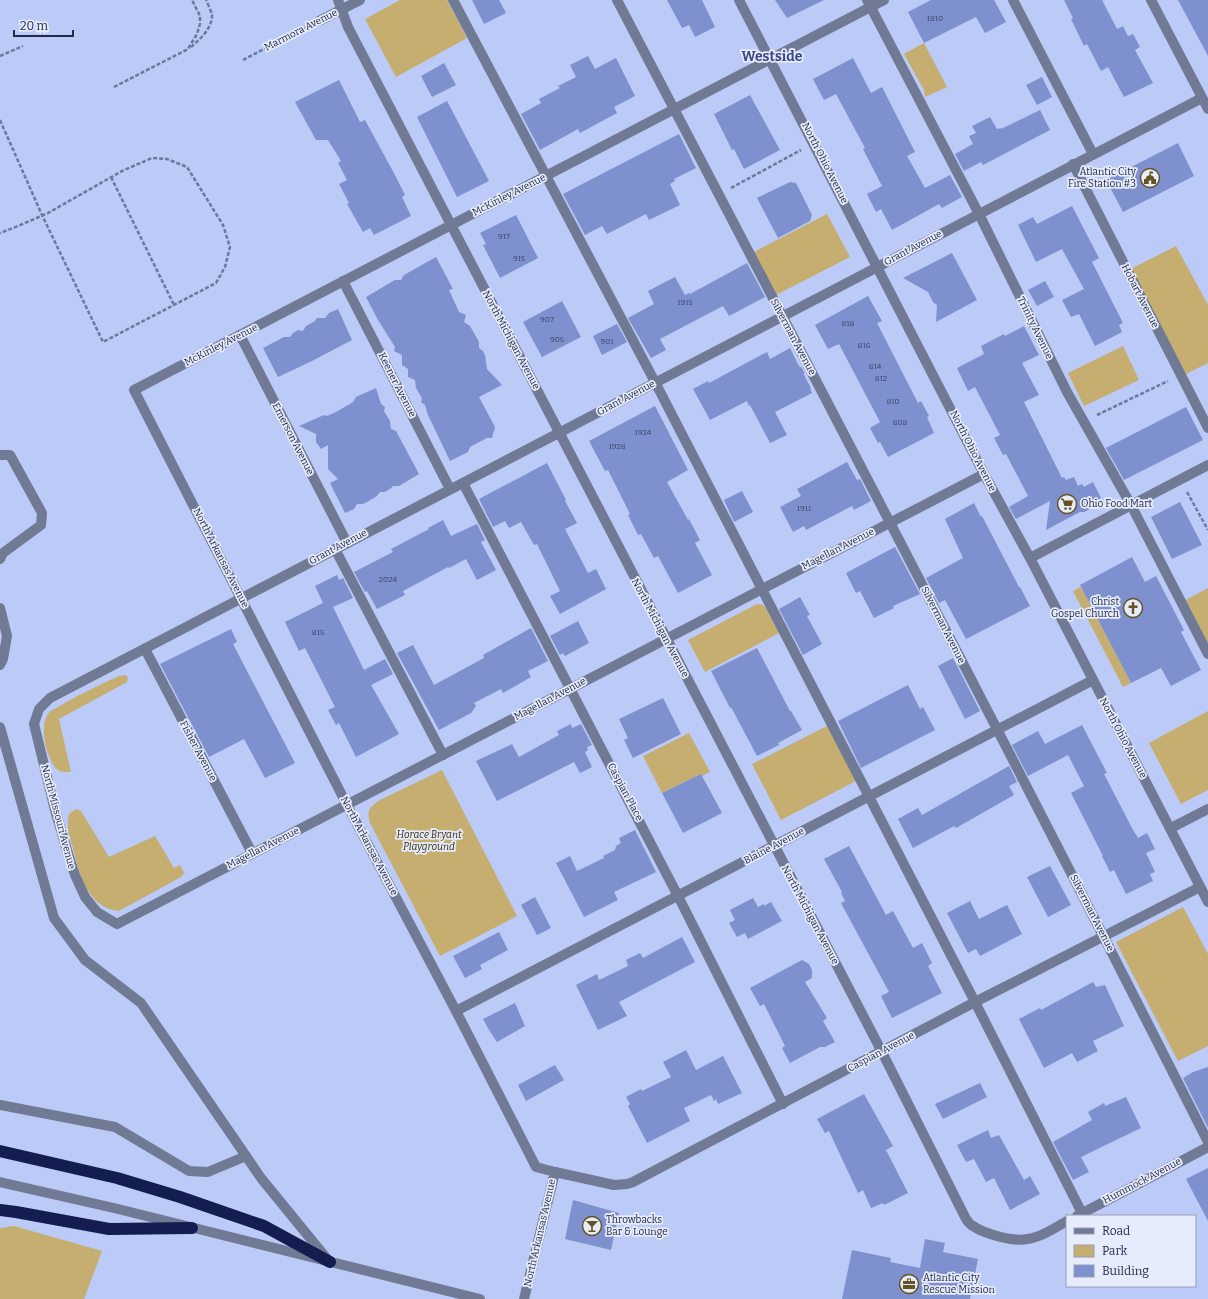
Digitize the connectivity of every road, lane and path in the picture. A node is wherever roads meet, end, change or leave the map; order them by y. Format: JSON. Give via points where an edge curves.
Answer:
{"nodes":[{"id":1,"x":192,"y":0,"type":"edge"},
{"id":2,"x":206,"y":0,"type":"edge"},
{"id":3,"x":360,"y":0,"type":"edge"},
{"id":4,"x":452,"y":0,"type":"edge"},
{"id":5,"x":617,"y":0,"type":"edge"},
{"id":6,"x":739,"y":0,"type":"edge"},
{"id":7,"x":884,"y":0,"type":"edge"},
{"id":8,"x":1013,"y":0,"type":"edge"},
{"id":9,"x":1151,"y":0,"type":"edge"},
{"id":10,"x":869,"y":4,"type":"edge"},
{"id":11,"x":339,"y":5,"type":"edge"},
{"id":12,"x":319,"y":21,"type":"joint"},
{"id":13,"x":23,"y":46,"type":"dead end"},
{"id":14,"x":188,"y":49,"type":"junction"},
{"id":15,"x":0,"y":56,"type":"edge"},
{"id":16,"x":770,"y":59,"type":"junction"},
{"id":17,"x":243,"y":60,"type":"dead end"},
{"id":18,"x":114,"y":87,"type":"dead end"},
{"id":19,"x":1202,"y":98,"type":"junction"},
{"id":20,"x":674,"y":109,"type":"junction"},
{"id":21,"x":1208,"y":109,"type":"edge"},
{"id":22,"x":0,"y":120,"type":"edge"},
{"id":23,"x":814,"y":143,"type":"junction"},
{"id":24,"x":1093,"y":154,"type":"junction"},
{"id":25,"x":1072,"y":164,"type":"junction"},
{"id":26,"x":545,"y":176,"type":"junction"},
{"id":27,"x":111,"y":177,"type":"junction"},
{"id":28,"x":718,"y":195,"type":"junction"},
{"id":29,"x":979,"y":214,"type":"junction"},
{"id":30,"x":42,"y":215,"type":"junction"},
{"id":31,"x":451,"y":225,"type":"junction"},
{"id":32,"x":0,"y":233,"type":"edge"},
{"id":33,"x":878,"y":266,"type":"junction"},
{"id":34,"x":343,"y":282,"type":"junction"},
{"id":35,"x":174,"y":305,"type":"junction"},
{"id":36,"x":782,"y":316,"type":"junction"},
{"id":37,"x":240,"y":335,"type":"junction"},
{"id":38,"x":1180,"y":374,"type":"junction"},
{"id":39,"x":655,"y":382,"type":"junction"},
{"id":40,"x":134,"y":390,"type":"joint"},
{"id":41,"x":1084,"y":421,"type":"junction"},
{"id":42,"x":1208,"y":428,"type":"edge"},
{"id":43,"x":559,"y":432,"type":"junction"},
{"id":44,"x":0,"y":455,"type":"edge"},
{"id":45,"x":1208,"y":465,"type":"edge"},
{"id":46,"x":984,"y":474,"type":"junction"},
{"id":47,"x":1181,"y":479,"type":"junction"},
{"id":48,"x":463,"y":483,"type":"junction"},
{"id":49,"x":450,"y":489,"type":"junction"},
{"id":50,"x":1130,"y":505,"type":"junction"},
{"id":51,"x":890,"y":522,"type":"junction"},
{"id":52,"x":1208,"y":530,"type":"edge"},
{"id":53,"x":347,"y":543,"type":"junction"},
{"id":54,"x":336,"y":549,"type":"junction"},
{"id":55,"x":1030,"y":558,"type":"junction"},
{"id":56,"x":0,"y":559,"type":"edge"},
{"id":57,"x":762,"y":588,"type":"junction"},
{"id":58,"x":242,"y":598,"type":"junction"},
{"id":59,"x":0,"y":608,"type":"edge"},
{"id":60,"x":666,"y":638,"type":"junction"},
{"id":61,"x":144,"y":649,"type":"junction"},
{"id":62,"x":1208,"y":654,"type":"edge"},
{"id":63,"x":0,"y":665,"type":"edge"},
{"id":64,"x":1093,"y":680,"type":"junction"},
{"id":65,"x":570,"y":688,"type":"junction"},
{"id":66,"x":50,"y":698,"type":"joint"},
{"id":67,"x":0,"y":727,"type":"edge"},
{"id":68,"x":998,"y":730,"type":"junction"},
{"id":69,"x":443,"y":755,"type":"junction"},
{"id":70,"x":868,"y":797,"type":"junction"},
{"id":71,"x":347,"y":805,"type":"junction"},
{"id":72,"x":1208,"y":809,"type":"edge"},
{"id":73,"x":1170,"y":828,"type":"junction"},
{"id":74,"x":774,"y":846,"type":"junction"},
{"id":75,"x":252,"y":854,"type":"junction"},
{"id":76,"x":1200,"y":887,"type":"junction"},
{"id":77,"x":678,"y":896,"type":"junction"},
{"id":78,"x":1208,"y":902,"type":"edge"},
{"id":79,"x":117,"y":924,"type":"joint"},
{"id":80,"x":1104,"y":936,"type":"junction"},
{"id":81,"x":975,"y":1002,"type":"junction"},
{"id":82,"x":456,"y":1011,"type":"junction"},
{"id":83,"x":882,"y":1052,"type":"junction"},
{"id":84,"x":782,"y":1104,"type":"junction"},
{"id":85,"x":0,"y":1105,"type":"edge"},
{"id":86,"x":1208,"y":1142,"type":"edge"},
{"id":87,"x":1208,"y":1147,"type":"edge"},
{"id":88,"x":0,"y":1151,"type":"edge"},
{"id":89,"x":246,"y":1156,"type":"junction"},
{"id":90,"x":555,"y":1172,"type":"junction"},
{"id":91,"x":0,"y":1182,"type":"edge"},
{"id":92,"x":0,"y":1210,"type":"edge"},
{"id":93,"x":1079,"y":1214,"type":"edge"},
{"id":94,"x":1066,"y":1222,"type":"edge"},
{"id":95,"x":192,"y":1228,"type":"junction"},
{"id":96,"x":330,"y":1262,"type":"junction"},
{"id":97,"x":480,"y":1299,"type":"edge"},
{"id":98,"x":524,"y":1299,"type":"edge"}],
"edges":[{"from":1,"to":14,"type":"path","via":[[200,16],[200,24]]},
{"from":2,"to":14,"type":"path","via":[[212,15],[209,27]]},
{"from":3,"to":11,"type":"street","name":"Marmora Avenue"},
{"from":4,"to":26,"type":"street"},
{"from":5,"to":20,"type":"street","name":"Silverman Avenue"},
{"from":6,"to":16,"type":"street","name":"North Ohio Avenue"},
{"from":7,"to":10,"type":"street","name":"McKinley Avenue"},
{"from":8,"to":24,"type":"street"},
{"from":9,"to":19,"type":"street"},
{"from":10,"to":16,"type":"street","name":"McKinley Avenue"},
{"from":10,"to":29,"type":"street","name":"Trinity Avenue"},
{"from":11,"to":12,"type":"street","name":"Marmora Avenue"},
{"from":11,"to":31,"type":"street","name":"North Michigan Avenue","via":[[351,34]]},
{"from":12,"to":17,"type":"path","name":"Marmora Avenue"},
{"from":13,"to":15,"type":"path"},
{"from":14,"to":18,"type":"path"},
{"from":16,"to":20,"type":"street","name":"McKinley Avenue"},
{"from":16,"to":23,"type":"street","name":"North Ohio Avenue"},
{"from":19,"to":21,"type":"street"},
{"from":19,"to":24,"type":"street","name":"Grant Avenue"},
{"from":20,"to":26,"type":"street","name":"McKinley Avenue"},
{"from":20,"to":28,"type":"street","name":"Silverman Avenue"},
{"from":22,"to":30,"type":"path"},
{"from":23,"to":28,"type":"path"},
{"from":23,"to":33,"type":"street","name":"North Ohio Avenue"},
{"from":24,"to":25,"type":"street","name":"Grant Avenue"},
{"from":25,"to":29,"type":"street","name":"Grant Avenue"},
{"from":25,"to":38,"type":"street","name":"Hobart Avenue"},
{"from":26,"to":31,"type":"street","name":"McKinley Avenue"},
{"from":26,"to":39,"type":"street"},
{"from":27,"to":30,"type":"path"},
{"from":27,"to":35,"type":"path"},
{"from":27,"to":35,"type":"path","via":[[152,158],[167,159],[187,167],[222,225],[230,247],[225,267],[216,283]]},
{"from":28,"to":36,"type":"street","name":"Silverman Avenue"},
{"from":29,"to":33,"type":"street","name":"Grant Avenue"},
{"from":29,"to":41,"type":"street","name":"Trinity Avenue","via":[[1067,392]]},
{"from":30,"to":32,"type":"path"},
{"from":30,"to":35,"type":"path","via":[[104,342]]},
{"from":31,"to":34,"type":"street","name":"McKinley Avenue"},
{"from":31,"to":43,"type":"street","name":"North Michigan Avenue"},
{"from":33,"to":36,"type":"street","name":"Grant Avenue"},
{"from":33,"to":46,"type":"street","name":"North Ohio Avenue"},
{"from":34,"to":37,"type":"street","name":"McKinley Avenue"},
{"from":34,"to":49,"type":"street","name":"Keener Avenue"},
{"from":36,"to":39,"type":"street","name":"Grant Avenue"},
{"from":36,"to":51,"type":"street","name":"Silverman Avenue"},
{"from":37,"to":40,"type":"street","name":"McKinley Avenue"},
{"from":37,"to":53,"type":"street","name":"Emerson Avenue"},
{"from":38,"to":41,"type":"path"},
{"from":38,"to":42,"type":"street","name":"Hobart Avenue"},
{"from":39,"to":43,"type":"street","name":"Grant Avenue"},
{"from":39,"to":57,"type":"street"},
{"from":40,"to":58,"type":"street","name":"North Arkansas Avenue"},
{"from":41,"to":50,"type":"street","name":"Trinity Avenue"},
{"from":43,"to":48,"type":"street","name":"Grant Avenue"},
{"from":43,"to":60,"type":"street","name":"North Michigan Avenue"},
{"from":44,"to":56,"type":"street","via":[[10,455],[42,514],[41,525],[3,553]]},
{"from":45,"to":47,"type":"street"},
{"from":46,"to":51,"type":"street","name":"Magellan Avenue"},
{"from":46,"to":55,"type":"street","name":"North Ohio Avenue"},
{"from":47,"to":50,"type":"street"},
{"from":47,"to":52,"type":"path"},
{"from":48,"to":49,"type":"street","name":"Grant Avenue"},
{"from":48,"to":65,"type":"street","name":"Caspian Place"},
{"from":49,"to":53,"type":"street","name":"Grant Avenue"},
{"from":50,"to":55,"type":"street"},
{"from":50,"to":62,"type":"street","name":"Trinity Avenue"},
{"from":51,"to":57,"type":"street","name":"Magellan Avenue"},
{"from":51,"to":68,"type":"street","name":"Silverman Avenue"},
{"from":53,"to":54,"type":"street","name":"Grant Avenue"},
{"from":54,"to":58,"type":"street","name":"Grant Avenue"},
{"from":54,"to":69,"type":"street"},
{"from":55,"to":64,"type":"street","name":"North Ohio Avenue"},
{"from":57,"to":60,"type":"street","name":"Magellan Avenue"},
{"from":57,"to":70,"type":"street"},
{"from":58,"to":61,"type":"street","name":"Grant Avenue"},
{"from":58,"to":71,"type":"street","name":"North Arkansas Avenue"},
{"from":59,"to":63,"type":"street","via":[[7,636]]},
{"from":60,"to":65,"type":"street","name":"Magellan Avenue"},
{"from":60,"to":74,"type":"street","name":"North Michigan Avenue"},
{"from":61,"to":66,"type":"street","name":"Grant Avenue"},
{"from":61,"to":75,"type":"street","name":"Fisher Avenue"},
{"from":64,"to":68,"type":"street","name":"Blaine Avenue"},
{"from":64,"to":73,"type":"street","name":"North Ohio Avenue"},
{"from":65,"to":69,"type":"street","name":"Magellan Avenue"},
{"from":65,"to":77,"type":"street","name":"Caspian Place"},
{"from":66,"to":79,"type":"street","name":"North Missouri Avenue","via":[[39,709],[34,724],[55,810],[75,875],[85,897],[97,912]]},
{"from":67,"to":89,"type":"street","via":[[54,918],[85,960],[141,1003]]},
{"from":68,"to":70,"type":"street","name":"Blaine Avenue"},
{"from":68,"to":80,"type":"street","name":"Silverman Avenue"},
{"from":69,"to":71,"type":"street","name":"Magellan Avenue"},
{"from":70,"to":74,"type":"street","name":"Blaine Avenue"},
{"from":70,"to":81,"type":"street"},
{"from":71,"to":75,"type":"street","name":"Magellan Avenue"},
{"from":71,"to":82,"type":"street","name":"North Arkansas Avenue"},
{"from":72,"to":73,"type":"street"},
{"from":73,"to":76,"type":"street","name":"North Ohio Avenue"},
{"from":74,"to":77,"type":"street","name":"Blaine Avenue"},
{"from":74,"to":83,"type":"street","name":"North Michigan Avenue"},
{"from":75,"to":79,"type":"street","name":"Magellan Avenue"},
{"from":76,"to":78,"type":"street","name":"North Ohio Avenue"},
{"from":76,"to":80,"type":"street","name":"Caspian Avenue"},
{"from":77,"to":82,"type":"street","name":"Blaine Avenue"},
{"from":77,"to":84,"type":"street","name":"Caspian Place"},
{"from":80,"to":81,"type":"street","name":"Caspian Avenue"},
{"from":80,"to":86,"type":"street","name":"Silverman Avenue"},
{"from":81,"to":83,"type":"street","name":"Caspian Avenue"},
{"from":81,"to":93,"type":"street"},
{"from":82,"to":90,"type":"street","name":"North Arkansas Avenue","via":[[536,1167]]},
{"from":83,"to":84,"type":"street","name":"Caspian Avenue"},
{"from":83,"to":94,"type":"street","name":"North Michigan Avenue","via":[[969,1223],[987,1233],[1027,1240]]},
{"from":84,"to":90,"type":"street","name":"Caspian Avenue","via":[[627,1184],[614,1185]]},
{"from":85,"to":89,"type":"street","via":[[115,1127],[189,1171],[208,1172]]},
{"from":87,"to":93,"type":"street","name":"Hummock Avenue"},
{"from":88,"to":96,"type":"highway","via":[[117,1178],[180,1197],[264,1226]]},
{"from":89,"to":96,"type":"street","via":[[260,1178]]},
{"from":90,"to":98,"type":"street","name":"North Arkansas Avenue"},
{"from":91,"to":95,"type":"street"},
{"from":92,"to":95,"type":"highway","via":[[109,1229]]},
{"from":95,"to":96,"type":"street"},
{"from":96,"to":97,"type":"street"}]}
